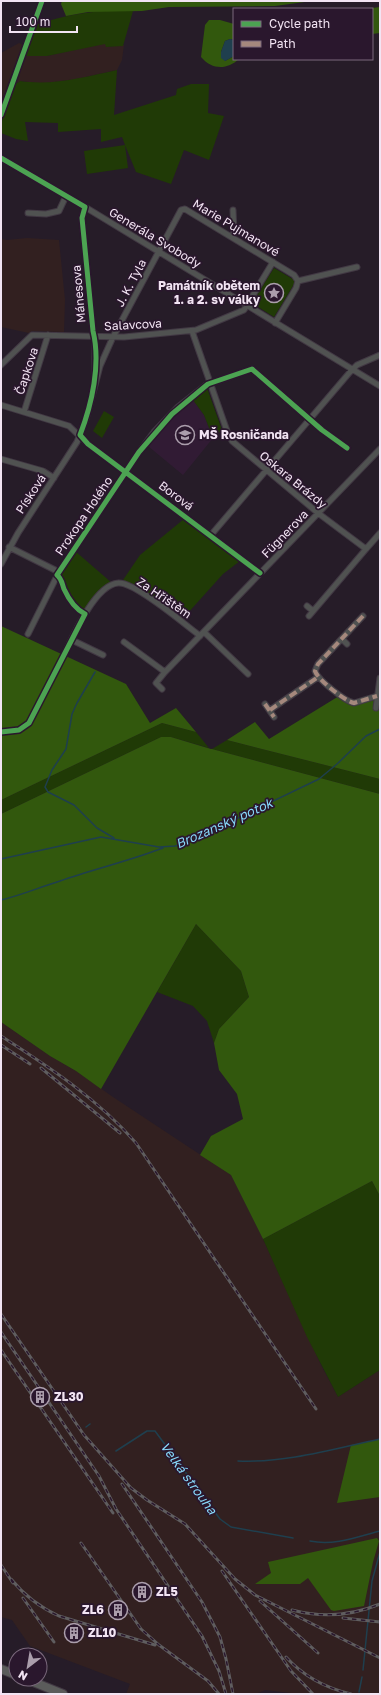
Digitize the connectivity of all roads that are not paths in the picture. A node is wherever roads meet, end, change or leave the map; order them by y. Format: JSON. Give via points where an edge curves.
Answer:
{"nodes":[{"id":1,"x":1,"y":158,"type":"edge"},
{"id":2,"x":66,"y":196,"type":"junction"},
{"id":3,"x":85,"y":206,"type":"junction"},
{"id":4,"x":233,"y":210,"type":"dead end"},
{"id":5,"x":28,"y":213,"type":"dead end"},
{"id":6,"x":232,"y":237,"type":"junction"},
{"id":7,"x":158,"y":251,"type":"junction"},
{"id":8,"x":273,"y":262,"type":"junction"},
{"id":9,"x":357,"y":267,"type":"dead end"},
{"id":10,"x":298,"y":281,"type":"junction"},
{"id":11,"x":247,"y":305,"type":"junction"},
{"id":12,"x":275,"y":322,"type":"junction"},
{"id":13,"x":192,"y":331,"type":"junction"},
{"id":14,"x":48,"y":335,"type":"junction"},
{"id":15,"x":94,"y":336,"type":"junction"},
{"id":16,"x":113,"y":337,"type":"junction"},
{"id":17,"x":380,"y":355,"type":"edge"},
{"id":18,"x":1,"y":365,"type":"edge"},
{"id":19,"x":352,"y":369,"type":"junction"},
{"id":20,"x":95,"y":381,"type":"junction"},
{"id":21,"x":210,"y":383,"type":"junction"},
{"id":22,"x":380,"y":386,"type":"edge"},
{"id":23,"x":1,"y":405,"type":"edge"},
{"id":24,"x":24,"y":412,"type":"junction"},
{"id":25,"x":309,"y":419,"type":"junction"},
{"id":26,"x":80,"y":435,"type":"junction"},
{"id":27,"x":348,"y":448,"type":"dead end"},
{"id":28,"x":380,"y":449,"type":"edge"},
{"id":29,"x":1,"y":459,"type":"edge"},
{"id":30,"x":266,"y":470,"type":"junction"},
{"id":31,"x":126,"y":471,"type":"junction"},
{"id":32,"x":54,"y":478,"type":"junction"},
{"id":33,"x":318,"y":513,"type":"junction"},
{"id":34,"x":380,"y":533,"type":"edge"},
{"id":35,"x":211,"y":535,"type":"junction"},
{"id":36,"x":9,"y":547,"type":"junction"},
{"id":37,"x":366,"y":550,"type":"junction"},
{"id":38,"x":1,"y":564,"type":"edge"},
{"id":39,"x":260,"y":573,"type":"junction"},
{"id":40,"x":58,"y":574,"type":"junction"},
{"id":41,"x":307,"y":606,"type":"dead end"},
{"id":42,"x":313,"y":611,"type":"junction"},
{"id":43,"x":85,"y":614,"type":"junction"},
{"id":44,"x":309,"y":616,"type":"dead end"},
{"id":45,"x":363,"y":616,"type":"dead end"},
{"id":46,"x":28,"y":634,"type":"dead end"},
{"id":47,"x":202,"y":634,"type":"junction"},
{"id":48,"x":342,"y":639,"type":"junction"},
{"id":49,"x":72,"y":640,"type":"junction"},
{"id":50,"x":124,"y":642,"type":"dead end"},
{"id":51,"x":348,"y":644,"type":"dead end"},
{"id":52,"x":64,"y":655,"type":"dead end"},
{"id":53,"x":103,"y":655,"type":"dead end"},
{"id":54,"x":165,"y":672,"type":"junction"},
{"id":55,"x":248,"y":674,"type":"dead end"},
{"id":56,"x":318,"y":677,"type":"junction"},
{"id":57,"x":380,"y":678,"type":"edge"},
{"id":58,"x":162,"y":688,"type":"dead end"},
{"id":59,"x":377,"y":696,"type":"junction"},
{"id":60,"x":266,"y":704,"type":"dead end"},
{"id":61,"x":376,"y":708,"type":"dead end"},
{"id":62,"x":270,"y":710,"type":"junction"},
{"id":63,"x":274,"y":717,"type":"dead end"},
{"id":64,"x":46,"y":1687,"type":"edge"},
{"id":65,"x":63,"y":1694,"type":"edge"}],
"edges":[{"from":1,"to":2,"type":"street","name":"Generála Svobody"},
{"from":2,"to":3,"type":"street","name":"Generála Svobody"},
{"from":2,"to":5,"type":"street","via":[[60,211],[48,214]]},
{"from":3,"to":7,"type":"street","name":"Generála Svobody"},
{"from":3,"to":15,"type":"street","name":"Mánesova","via":[[82,218]]},
{"from":4,"to":6,"type":"street"},
{"from":6,"to":7,"type":"street","name":"Marie Pujmanové","via":[[183,209]]},
{"from":6,"to":8,"type":"street","name":"Marie Pujmanové"},
{"from":7,"to":11,"type":"street","name":"Generála Svobody"},
{"from":7,"to":16,"type":"street","name":"J. K. Tyla"},
{"from":8,"to":10,"type":"street","name":"Marie Pujmanové","via":[[294,275]]},
{"from":8,"to":11,"type":"street"},
{"from":9,"to":10,"type":"street"},
{"from":10,"to":12,"type":"street"},
{"from":11,"to":12,"type":"street","name":"Generála Svobody"},
{"from":11,"to":13,"type":"street","name":"Salavcova","via":[[240,312]]},
{"from":12,"to":19,"type":"street","name":"Generála Svobody"},
{"from":13,"to":16,"type":"street","name":"Salavcova"},
{"from":13,"to":21,"type":"street","name":"Oskara Brázdy"},
{"from":14,"to":15,"type":"street","name":"Salavcova"},
{"from":14,"to":18,"type":"street","name":"Salavcova","via":[[30,336]]},
{"from":14,"to":24,"type":"street","name":"Čapkova"},
{"from":15,"to":16,"type":"street","name":"Salavcova"},
{"from":15,"to":20,"type":"street","name":"Mánesova"},
{"from":16,"to":20,"type":"street","name":"J. K. Tyla"},
{"from":17,"to":19,"type":"street"},
{"from":19,"to":22,"type":"street","name":"Generála Svobody"},
{"from":19,"to":25,"type":"street"},
{"from":20,"to":26,"type":"street","name":"J. K. Tyla"},
{"from":21,"to":25,"type":"street","name":"Prokopa Holého","via":[[252,369]]},
{"from":21,"to":30,"type":"street","name":"Oskara Brázdy","via":[[232,441]]},
{"from":21,"to":31,"type":"street","name":"Prokopa Holého","via":[[172,414],[146,442]]},
{"from":23,"to":24,"type":"street","name":"Borová"},
{"from":24,"to":26,"type":"street","name":"Borová","via":[[69,426]]},
{"from":25,"to":27,"type":"street","name":"Prokopa Holého"},
{"from":25,"to":30,"type":"street"},
{"from":26,"to":31,"type":"street","name":"Borová","via":[[88,444]]},
{"from":26,"to":32,"type":"street","name":"Písková"},
{"from":28,"to":33,"type":"street","name":"Fügnerova"},
{"from":29,"to":32,"type":"street","via":[[44,472]]},
{"from":30,"to":33,"type":"street","name":"Oskara Brázdy"},
{"from":30,"to":35,"type":"street"},
{"from":31,"to":35,"type":"street","name":"Borová"},
{"from":31,"to":40,"type":"street","name":"Prokopa Holého"},
{"from":32,"to":36,"type":"street","name":"Písková"},
{"from":33,"to":37,"type":"street","name":"Oskara Brázdy"},
{"from":33,"to":39,"type":"street","name":"Fügnerova"},
{"from":34,"to":37,"type":"street"},
{"from":35,"to":39,"type":"street","name":"Borová"},
{"from":36,"to":38,"type":"street","name":"Písková"},
{"from":36,"to":40,"type":"street"},
{"from":37,"to":42,"type":"street"},
{"from":39,"to":47,"type":"street","name":"Fügnerova"},
{"from":40,"to":43,"type":"street","via":[[70,600]]},
{"from":40,"to":46,"type":"street","name":"Prokopa Holého"},
{"from":41,"to":42,"type":"street"},
{"from":42,"to":44,"type":"street"},
{"from":43,"to":47,"type":"street","name":"Za Hřištěm","via":[[102,592],[113,584],[122,583]]},
{"from":43,"to":49,"type":"street","name":"Za Hřištěm"},
{"from":45,"to":48,"type":"street"},
{"from":47,"to":54,"type":"street","name":"Fügnerova"},
{"from":47,"to":55,"type":"street"},
{"from":48,"to":51,"type":"street"},
{"from":48,"to":56,"type":"street","via":[[316,666]]},
{"from":49,"to":52,"type":"street","name":"Za Hřištěm"},
{"from":49,"to":53,"type":"street"},
{"from":50,"to":54,"type":"street"},
{"from":54,"to":58,"type":"street","name":"Fügnerova","via":[[156,683]]},
{"from":56,"to":59,"type":"street","via":[[350,702]]},
{"from":56,"to":62,"type":"street"},
{"from":57,"to":59,"type":"street"},
{"from":59,"to":61,"type":"street"},
{"from":60,"to":62,"type":"street"},
{"from":62,"to":63,"type":"street"},
{"from":64,"to":65,"type":"main road"}]}
